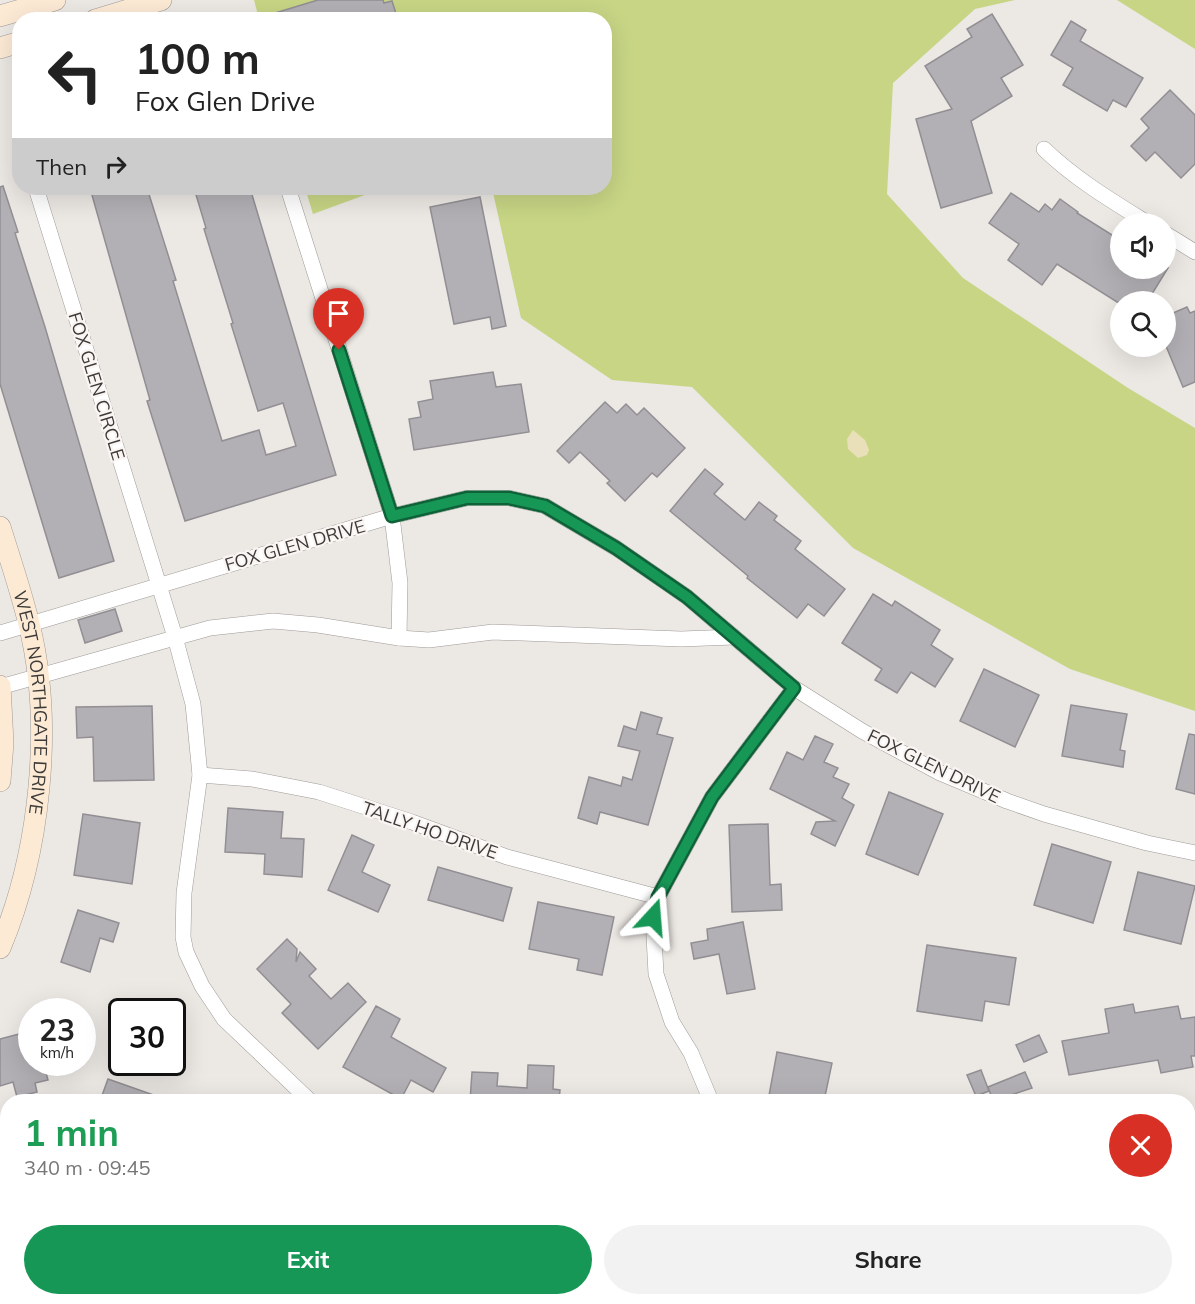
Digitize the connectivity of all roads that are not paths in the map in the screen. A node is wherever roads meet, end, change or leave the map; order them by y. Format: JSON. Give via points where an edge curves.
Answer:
{"nodes":[{"id":1,"x":55,"y":0,"type":"edge"},
{"id":2,"x":161,"y":0,"type":"edge"},
{"id":3,"x":14,"y":12,"type":"edge"},
{"id":4,"x":121,"y":12,"type":"edge"},
{"id":5,"x":1044,"y":149,"type":"dead end"},
{"id":6,"x":38,"y":195,"type":"edge"},
{"id":7,"x":290,"y":195,"type":"edge"},
{"id":8,"x":1132,"y":213,"type":"edge"},
{"id":9,"x":1176,"y":240,"type":"edge"},
{"id":10,"x":1195,"y":252,"type":"edge"},
{"id":11,"x":392,"y":516,"type":"junction"},
{"id":12,"x":0,"y":527,"type":"edge"},
{"id":13,"x":159,"y":585,"type":"junction"},
{"id":14,"x":29,"y":625,"type":"junction"},
{"id":15,"x":0,"y":633,"type":"edge"},
{"id":16,"x":175,"y":636,"type":"junction"},
{"id":17,"x":734,"y":637,"type":"junction"},
{"id":18,"x":399,"y":638,"type":"junction"},
{"id":19,"x":38,"y":677,"type":"junction"},
{"id":20,"x":0,"y":687,"type":"edge"},
{"id":21,"x":794,"y":688,"type":"junction"},
{"id":22,"x":200,"y":775,"type":"junction"},
{"id":23,"x":0,"y":780,"type":"edge"},
{"id":24,"x":1195,"y":853,"type":"edge"},
{"id":25,"x":658,"y":897,"type":"junction"},
{"id":26,"x":0,"y":948,"type":"edge"},
{"id":27,"x":303,"y":1094,"type":"edge"},
{"id":28,"x":708,"y":1094,"type":"edge"}],
"edges":[{"from":1,"to":3,"type":"main road"},
{"from":2,"to":4,"type":"main road"},
{"from":5,"to":8,"type":"street","via":[[1071,173]]},
{"from":6,"to":13,"type":"street","name":"FOX GLEN CIRCLE"},
{"from":7,"to":11,"type":"street"},
{"from":9,"to":10,"type":"street"},
{"from":11,"to":13,"type":"street","name":"FOX GLEN DRIVE"},
{"from":11,"to":17,"type":"street","name":"FOX GLEN DRIVE","via":[[467,498],[509,498],[545,506],[633,559]]},
{"from":11,"to":18,"type":"street","via":[[400,583]]},
{"from":12,"to":14,"type":"main road","name":"WEST NORTHGATE DRIVE"},
{"from":13,"to":14,"type":"street","name":"FOX GLEN DRIVE"},
{"from":13,"to":16,"type":"street","name":"FOX GLEN CIRCLE"},
{"from":14,"to":15,"type":"street","name":"FOX GLEN DRIVE"},
{"from":14,"to":19,"type":"main road","name":"WEST NORTHGATE DRIVE"},
{"from":16,"to":18,"type":"street","via":[[273,621]]},
{"from":16,"to":19,"type":"street"},
{"from":16,"to":22,"type":"street","name":"FOX GLEN CIRCLE","via":[[193,704]]},
{"from":17,"to":18,"type":"street","via":[[681,639],[493,632],[429,640]]},
{"from":17,"to":21,"type":"street","name":"FOX GLEN DRIVE"},
{"from":19,"to":20,"type":"street"},
{"from":19,"to":26,"type":"main road","name":"WEST NORTHGATE DRIVE","via":[[43,728],[37,804],[27,861]]},
{"from":20,"to":23,"type":"main road","name":"WEST NORTHGATE DRIVE"},
{"from":21,"to":24,"type":"street","name":"FOX GLEN DRIVE","via":[[861,731],[938,772],[1007,801],[1147,843]]},
{"from":21,"to":25,"type":"street","via":[[712,797]]},
{"from":22,"to":25,"type":"street","name":"TALLY HO DRIVE","via":[[252,778],[320,792],[507,857]]},
{"from":22,"to":27,"type":"street","name":"FOX GLEN CIRCLE","via":[[184,893],[186,952],[202,986],[224,1018]]},
{"from":25,"to":28,"type":"street","via":[[653,917],[656,975],[672,1022],[691,1053]]}]}
